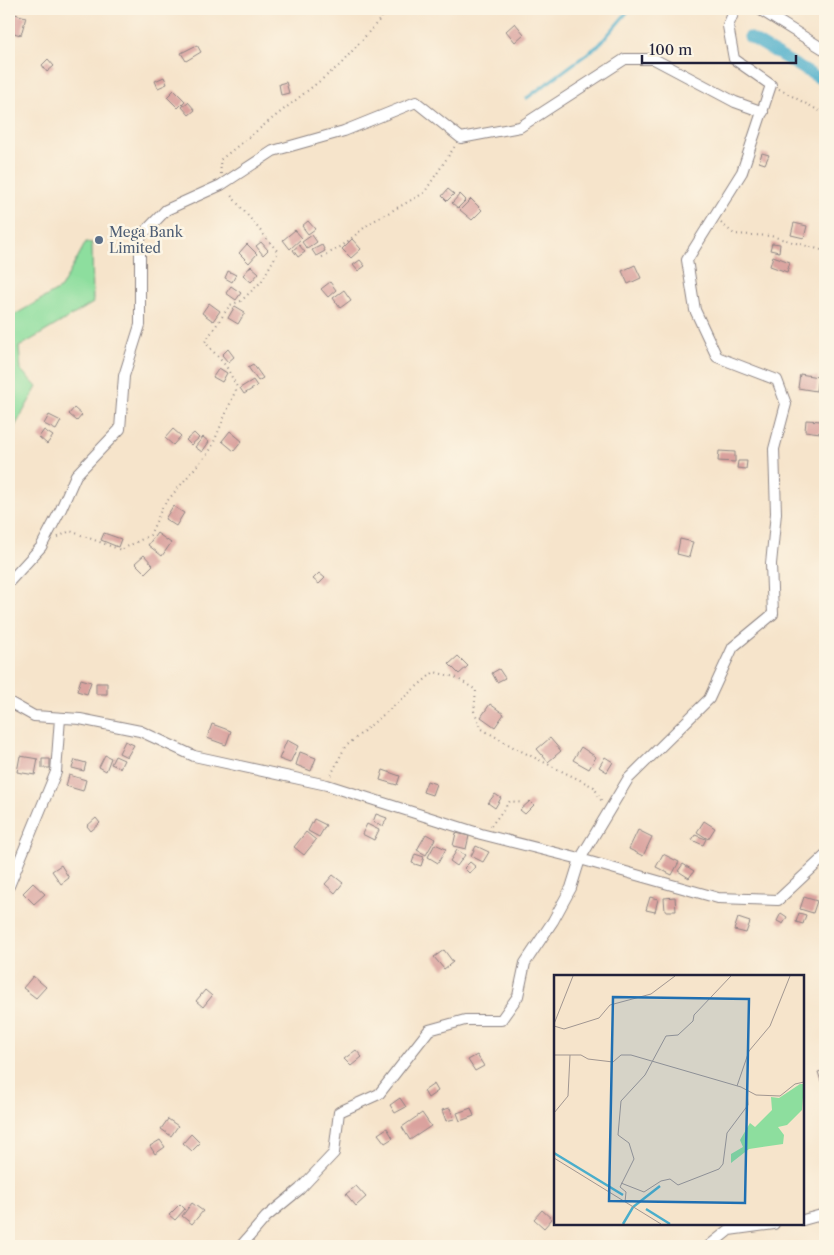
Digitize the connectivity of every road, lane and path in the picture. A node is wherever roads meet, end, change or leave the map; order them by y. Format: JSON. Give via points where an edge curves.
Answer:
{"nodes":[{"id":1,"x":407,"y":9,"type":"edge"},
{"id":2,"x":735,"y":9,"type":"edge"},
{"id":3,"x":759,"y":9,"type":"edge"},
{"id":4,"x":825,"y":50,"type":"edge"},
{"id":5,"x":771,"y":85,"type":"junction"},
{"id":6,"x":763,"y":112,"type":"junction"},
{"id":7,"x":825,"y":114,"type":"edge"},
{"id":8,"x":461,"y":138,"type":"junction"},
{"id":9,"x":222,"y":185,"type":"junction"},
{"id":10,"x":713,"y":217,"type":"junction"},
{"id":11,"x":825,"y":251,"type":"edge"},
{"id":12,"x":322,"y":257,"type":"dead end"},
{"id":13,"x":41,"y":547,"type":"junction"},
{"id":14,"x":9,"y":582,"type":"edge"},
{"id":15,"x":9,"y":702,"type":"edge"},
{"id":16,"x":60,"y":718,"type":"junction"},
{"id":17,"x":327,"y":785,"type":"junction"},
{"id":18,"x":523,"y":803,"type":"dead end"},
{"id":19,"x":607,"y":810,"type":"junction"},
{"id":20,"x":481,"y":834,"type":"junction"},
{"id":21,"x":825,"y":856,"type":"edge"},
{"id":22,"x":580,"y":859,"type":"junction"},
{"id":23,"x":9,"y":886,"type":"edge"},
{"id":24,"x":825,"y":1214,"type":"edge"},
{"id":25,"x":804,"y":1220,"type":"edge"},
{"id":26,"x":766,"y":1225,"type":"edge"},
{"id":27,"x":241,"y":1246,"type":"edge"},
{"id":28,"x":709,"y":1246,"type":"edge"}],
"edges":[{"from":1,"to":9,"type":"path","via":[[382,17],[340,65],[220,160]]},
{"from":2,"to":5,"type":"street","via":[[728,26],[734,59]]},
{"from":3,"to":4,"type":"street"},
{"from":5,"to":6,"type":"street"},
{"from":5,"to":7,"type":"path"},
{"from":6,"to":8,"type":"street","via":[[735,102],[654,59],[625,59],[520,127]]},
{"from":6,"to":10,"type":"street","via":[[742,172]]},
{"from":8,"to":9,"type":"street","via":[[416,102],[344,131],[273,151]]},
{"from":8,"to":12,"type":"path","via":[[424,193],[370,223],[342,246]]},
{"from":9,"to":13,"type":"street","via":[[166,210],[140,237],[140,325],[124,376],[120,430],[76,475]]},
{"from":9,"to":13,"type":"path","via":[[278,252],[261,282],[241,301],[230,305],[205,342],[226,366],[236,387],[211,450],[163,506],[150,535],[121,550],[70,531]]},
{"from":10,"to":11,"type":"path","via":[[734,234],[771,236]]},
{"from":10,"to":19,"type":"street","via":[[686,260],[695,310],[717,357],[776,380],[786,404],[774,449],[773,614],[733,647],[709,699],[628,779]]},
{"from":13,"to":14,"type":"street"},
{"from":15,"to":16,"type":"street","via":[[34,716]]},
{"from":16,"to":17,"type":"street","via":[[140,731],[194,756]]},
{"from":16,"to":23,"type":"street","via":[[56,772]]},
{"from":17,"to":19,"type":"path","via":[[345,747],[434,672],[455,677],[476,690],[474,712],[482,728],[594,787]]},
{"from":17,"to":20,"type":"street"},
{"from":18,"to":20,"type":"path","via":[[510,801]]},
{"from":19,"to":22,"type":"street"},
{"from":20,"to":22,"type":"street"},
{"from":21,"to":22,"type":"street","via":[[778,900],[718,898]]},
{"from":22,"to":27,"type":"street","via":[[571,888],[525,963],[518,996],[501,1020],[465,1020],[430,1030],[379,1094],[339,1112],[334,1153],[300,1189],[266,1217]]},
{"from":24,"to":25,"type":"street"},
{"from":26,"to":28,"type":"street","via":[[729,1230]]}]}
